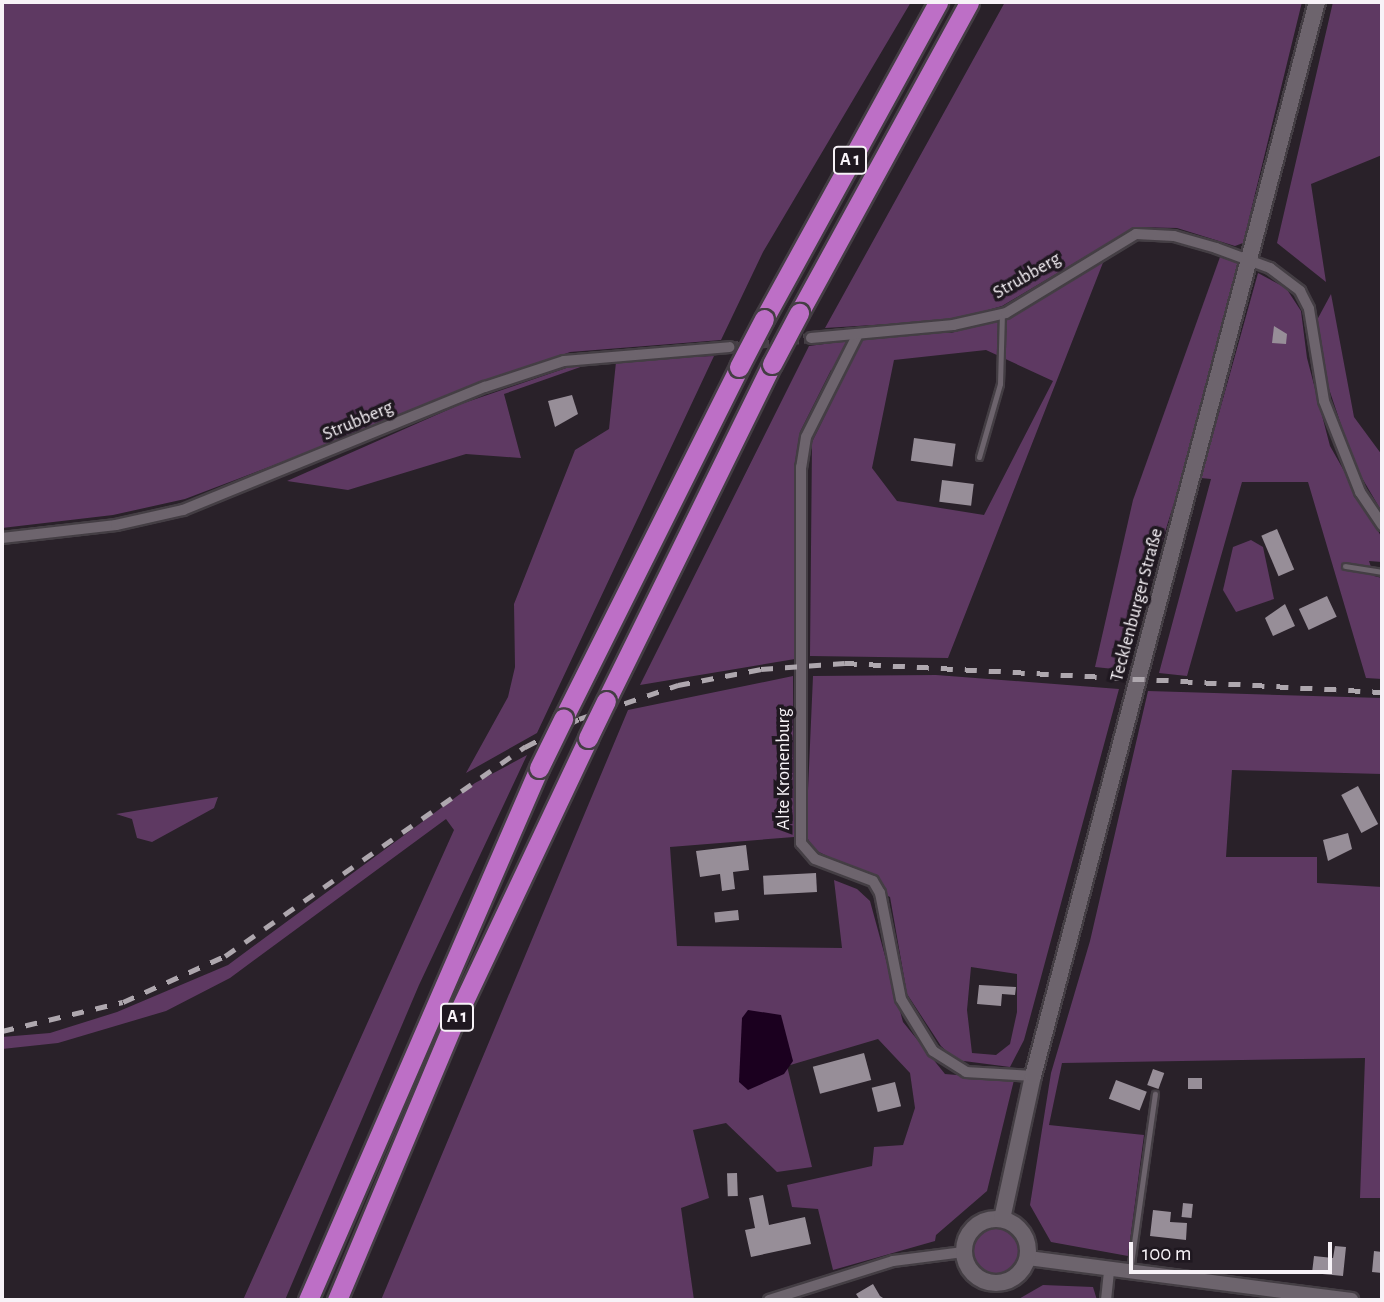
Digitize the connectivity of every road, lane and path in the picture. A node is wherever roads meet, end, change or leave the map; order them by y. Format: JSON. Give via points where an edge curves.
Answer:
{"nodes":[{"id":1,"x":938,"y":2,"type":"edge"},
{"id":2,"x":970,"y":2,"type":"edge"},
{"id":3,"x":1317,"y":2,"type":"edge"},
{"id":4,"x":1250,"y":260,"type":"junction"},
{"id":5,"x":1002,"y":314,"type":"junction"},
{"id":6,"x":858,"y":334,"type":"junction"},
{"id":7,"x":811,"y":338,"type":"tunnel mouth"},
{"id":8,"x":729,"y":347,"type":"tunnel mouth"},
{"id":9,"x":979,"y":457,"type":"dead end"},
{"id":10,"x":1382,"y":525,"type":"edge"},
{"id":11,"x":2,"y":538,"type":"edge"},
{"id":12,"x":1345,"y":566,"type":"dead end"},
{"id":13,"x":1382,"y":572,"type":"edge"},
{"id":14,"x":1033,"y":1076,"type":"junction"},
{"id":15,"x":1155,"y":1094,"type":"dead end"},
{"id":16,"x":1002,"y":1219,"type":"junction"},
{"id":17,"x":963,"y":1252,"type":"junction"},
{"id":18,"x":1027,"y":1258,"type":"junction"},
{"id":19,"x":1109,"y":1272,"type":"junction"},
{"id":20,"x":1129,"y":1274,"type":"junction"},
{"id":21,"x":994,"y":1292,"type":"edge"},
{"id":22,"x":308,"y":1300,"type":"edge"},
{"id":23,"x":337,"y":1300,"type":"edge"},
{"id":24,"x":769,"y":1300,"type":"edge"},
{"id":25,"x":1106,"y":1300,"type":"edge"},
{"id":26,"x":1351,"y":1300,"type":"edge"}],
"edges":[{"from":1,"to":22,"type":"highway","number":"A 1","bridge":true,"via":[[739,367],[540,768]]},
{"from":2,"to":23,"type":"highway","number":"A 1","bridge":true,"via":[[772,364],[606,701],[454,1022]]},
{"from":3,"to":4,"type":"main road","name":"Tecklenburger Straße"},
{"from":4,"to":5,"type":"street","name":"Strubberg","via":[[1174,236],[1136,234]]},
{"from":4,"to":10,"type":"street","name":"Strubberg","via":[[1289,279],[1304,300],[1324,401],[1360,492]]},
{"from":4,"to":14,"type":"main road","name":"Tecklenburger Straße"},
{"from":5,"to":6,"type":"street","name":"Strubberg","via":[[953,325]]},
{"from":5,"to":9,"type":"lane","via":[[1000,384]]},
{"from":6,"to":7,"type":"street","name":"Strubberg"},
{"from":6,"to":14,"type":"street","name":"Alte Kronenburg","via":[[806,437],[801,467],[801,843],[815,859],[873,881],[880,893],[901,999],[933,1051],[966,1072]]},
{"from":8,"to":11,"type":"street","name":"Strubberg","via":[[564,361],[485,387],[183,510],[117,525]]},
{"from":12,"to":13,"type":"lane"},
{"from":14,"to":16,"type":"main road","name":"Tecklenburger Straße"},
{"from":15,"to":20,"type":"lane"},
{"from":16,"to":17,"type":"main road","via":[[970,1231]]},
{"from":16,"to":18,"type":"main road","via":[[1025,1237]]},
{"from":17,"to":21,"type":"main road","via":[[970,1271]]},
{"from":17,"to":24,"type":"street","via":[[893,1261]]},
{"from":18,"to":19,"type":"street"},
{"from":18,"to":21,"type":"main road","via":[[1017,1276]]},
{"from":19,"to":20,"type":"street"},
{"from":19,"to":25,"type":"street"},
{"from":20,"to":26,"type":"street"}]}
